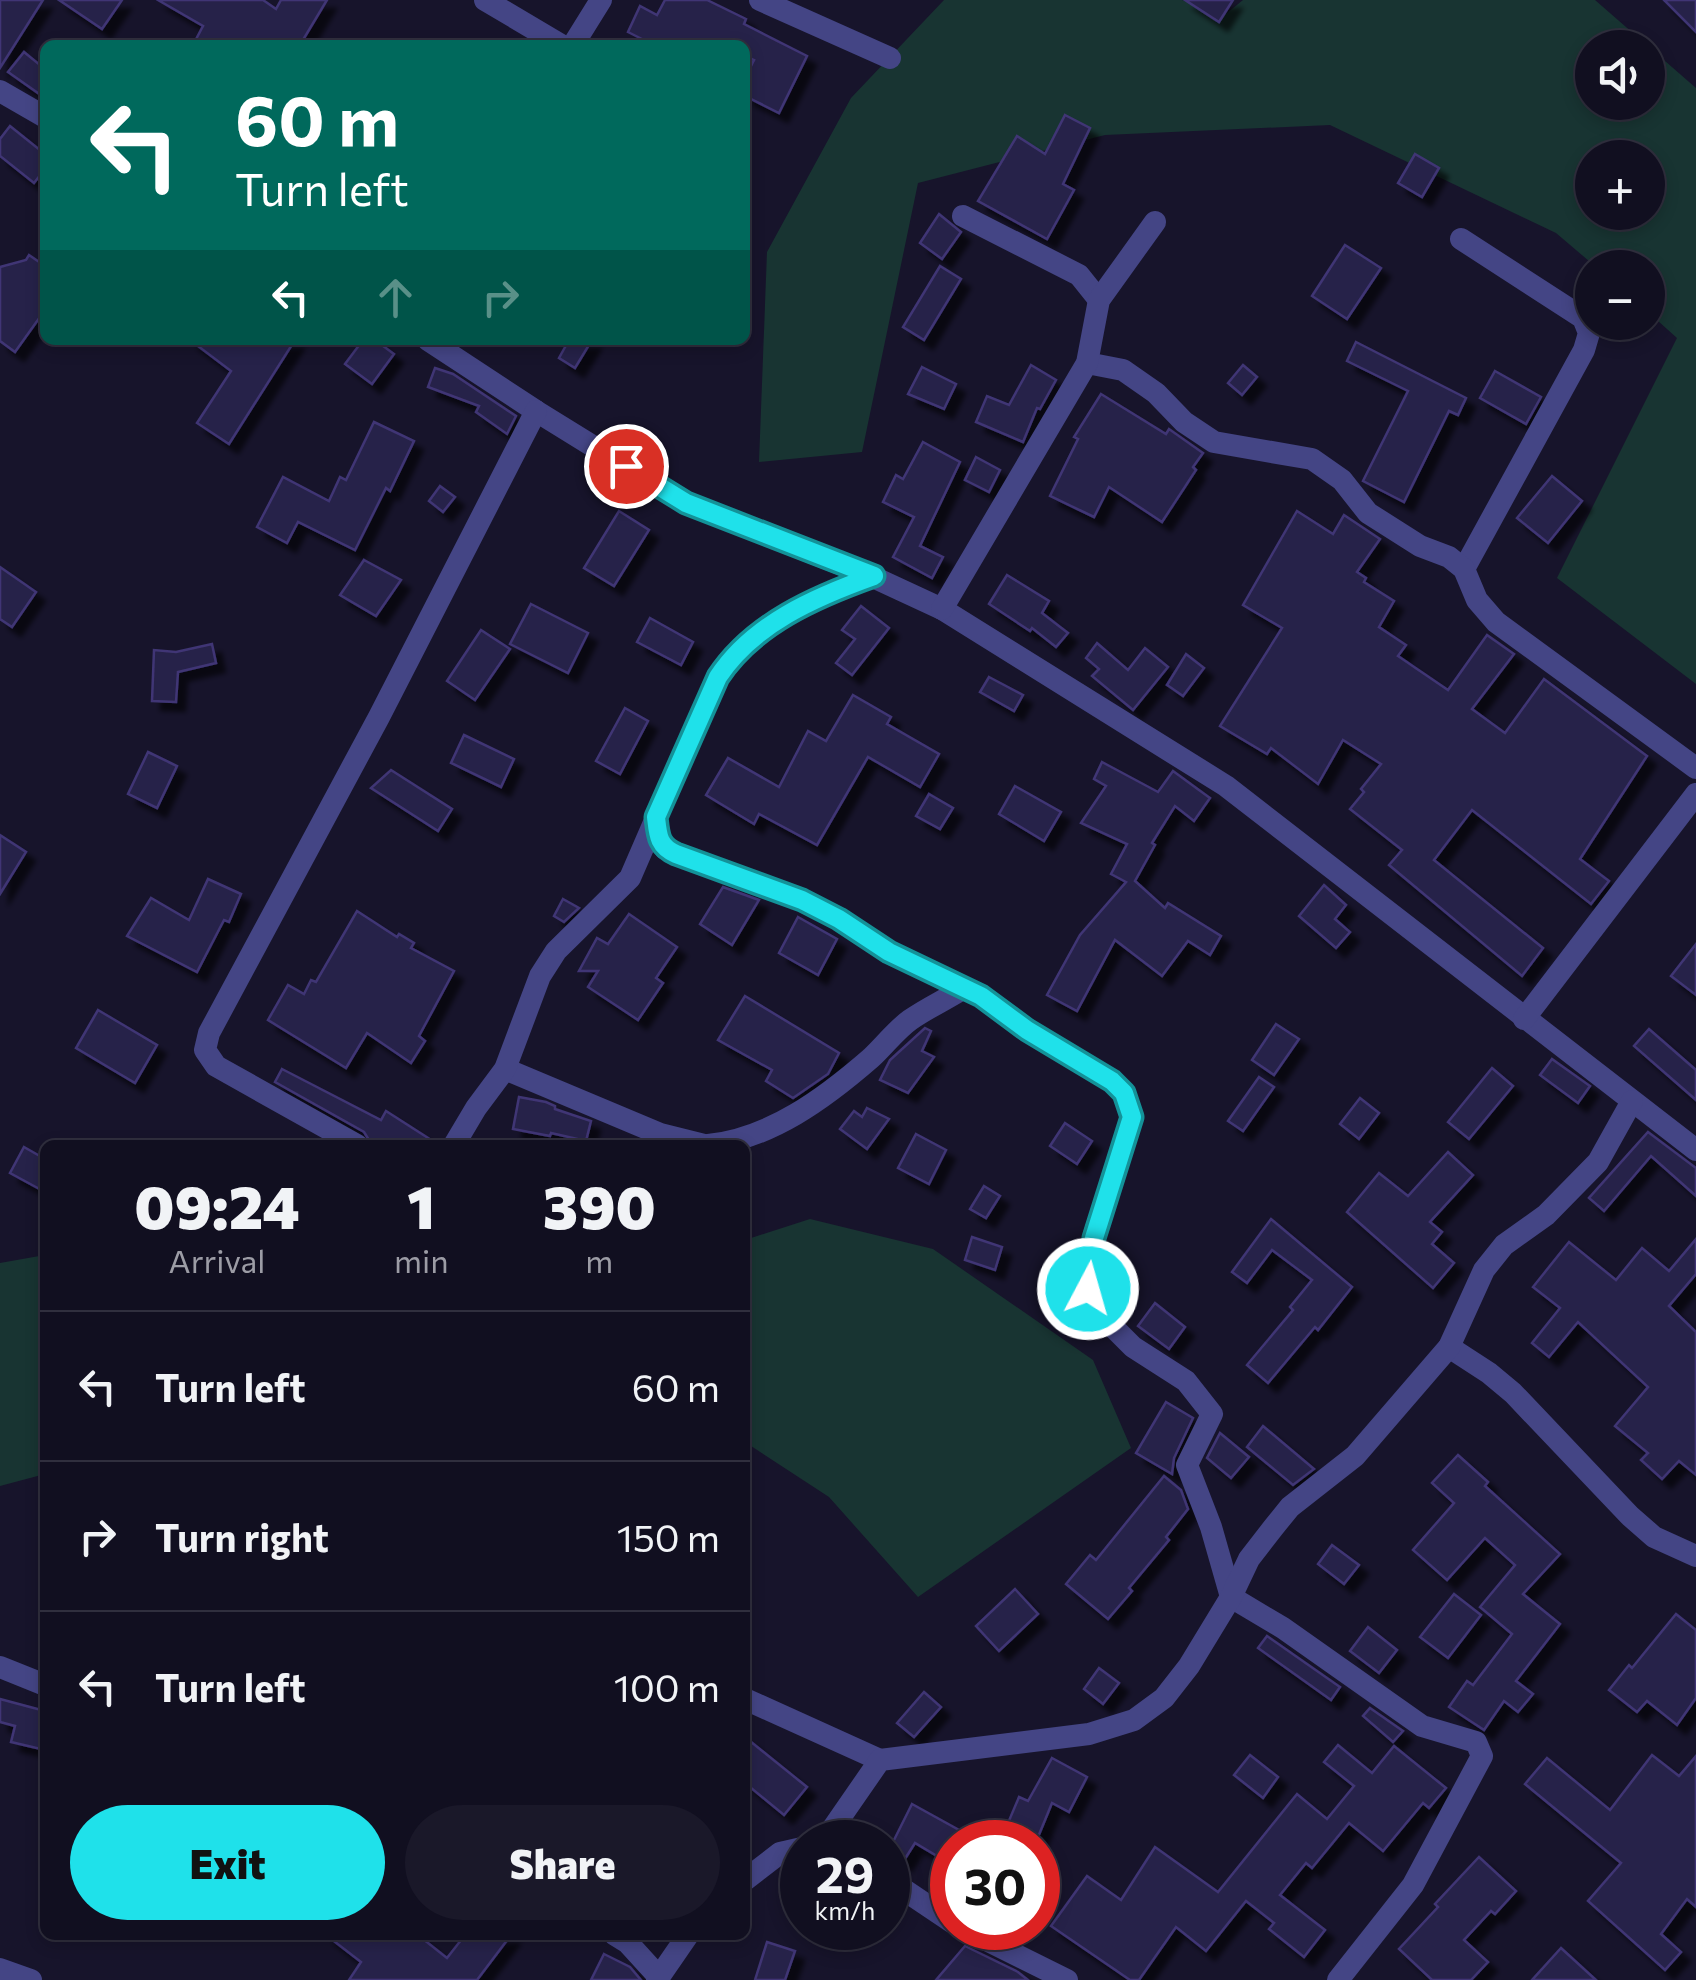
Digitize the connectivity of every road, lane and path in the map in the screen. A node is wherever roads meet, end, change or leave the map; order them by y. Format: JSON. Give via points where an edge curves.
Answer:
{"nodes":[{"id":1,"x":485,"y":0,"type":"edge"},
{"id":2,"x":601,"y":0,"type":"edge"},
{"id":3,"x":760,"y":0,"type":"edge"},
{"id":4,"x":553,"y":40,"type":"edge"},
{"id":5,"x":576,"y":40,"type":"edge"},
{"id":6,"x":890,"y":58,"type":"dead end"},
{"id":7,"x":0,"y":90,"type":"edge"},
{"id":8,"x":40,"y":113,"type":"edge"},
{"id":9,"x":962,"y":216,"type":"dead end"},
{"id":10,"x":1155,"y":222,"type":"dead end"},
{"id":11,"x":1462,"y":239,"type":"dead end"},
{"id":12,"x":1100,"y":300,"type":"junction"},
{"id":13,"x":436,"y":345,"type":"edge"},
{"id":14,"x":1087,"y":363,"type":"junction"},
{"id":15,"x":536,"y":412,"type":"junction"},
{"id":16,"x":1464,"y":569,"type":"junction"},
{"id":17,"x":874,"y":576,"type":"junction"},
{"id":18,"x":942,"y":609,"type":"junction"},
{"id":19,"x":1696,"y":768,"type":"edge"},
{"id":20,"x":1696,"y":794,"type":"edge"},
{"id":21,"x":656,"y":817,"type":"junction"},
{"id":22,"x":964,"y":988,"type":"junction"},
{"id":23,"x":1524,"y":1019,"type":"junction"},
{"id":24,"x":505,"y":1070,"type":"junction"},
{"id":25,"x":1632,"y":1101,"type":"junction"},
{"id":26,"x":348,"y":1140,"type":"edge"},
{"id":27,"x":457,"y":1140,"type":"edge"},
{"id":28,"x":685,"y":1140,"type":"edge"},
{"id":29,"x":739,"y":1140,"type":"edge"},
{"id":30,"x":1696,"y":1150,"type":"edge"},
{"id":31,"x":1449,"y":1347,"type":"junction"},
{"id":32,"x":1696,"y":1556,"type":"edge"},
{"id":33,"x":1231,"y":1597,"type":"junction"},
{"id":34,"x":0,"y":1667,"type":"edge"},
{"id":35,"x":40,"y":1682,"type":"edge"},
{"id":36,"x":750,"y":1701,"type":"edge"},
{"id":37,"x":880,"y":1760,"type":"junction"},
{"id":38,"x":839,"y":1820,"type":"edge"},
{"id":39,"x":780,"y":1853,"type":"edge"},
{"id":40,"x":750,"y":1876,"type":"edge"},
{"id":41,"x":622,"y":1940,"type":"edge"},
{"id":42,"x":685,"y":1940,"type":"edge"},
{"id":43,"x":1006,"y":1950,"type":"edge"},
{"id":44,"x":0,"y":1968,"type":"edge"},
{"id":45,"x":658,"y":1978,"type":"edge"},
{"id":46,"x":31,"y":1980,"type":"edge"},
{"id":47,"x":1067,"y":1980,"type":"edge"},
{"id":48,"x":1338,"y":1980,"type":"edge"}],
"edges":[{"from":1,"to":4,"type":"street"},
{"from":2,"to":5,"type":"street"},
{"from":3,"to":6,"type":"street"},
{"from":7,"to":8,"type":"street"},
{"from":9,"to":12,"type":"street","via":[[1079,276]]},
{"from":10,"to":12,"type":"street"},
{"from":11,"to":16,"type":"street","via":[[1583,318],[1589,332]]},
{"from":12,"to":14,"type":"street"},
{"from":13,"to":15,"type":"street"},
{"from":14,"to":16,"type":"street","via":[[1123,370],[1214,442],[1312,459],[1342,480],[1368,513]]},
{"from":14,"to":18,"type":"street"},
{"from":15,"to":17,"type":"street","via":[[686,503]]},
{"from":15,"to":26,"type":"street","via":[[209,1033],[205,1050],[216,1066]]},
{"from":16,"to":19,"type":"street","via":[[1496,622]]},
{"from":17,"to":18,"type":"street"},
{"from":17,"to":21,"type":"street","via":[[792,612],[731,656]]},
{"from":18,"to":23,"type":"street","via":[[1226,786]]},
{"from":20,"to":23,"type":"street"},
{"from":21,"to":22,"type":"street","via":[[665,849],[802,900]]},
{"from":21,"to":24,"type":"street","via":[[630,878],[556,950],[540,976]]},
{"from":22,"to":29,"type":"street","via":[[910,1020],[806,1107]]},
{"from":22,"to":33,"type":"street","via":[[1124,1093],[1132,1117],[1094,1238],[1088,1289],[1132,1347],[1186,1382],[1212,1414],[1187,1465]]},
{"from":23,"to":25,"type":"street"},
{"from":24,"to":27,"type":"street"},
{"from":24,"to":28,"type":"street"},
{"from":25,"to":30,"type":"street"},
{"from":25,"to":31,"type":"street","via":[[1598,1162],[1484,1270]]},
{"from":31,"to":32,"type":"street","via":[[1512,1393],[1654,1537]]},
{"from":31,"to":33,"type":"street","via":[[1355,1456],[1272,1528]]},
{"from":33,"to":37,"type":"street","via":[[1190,1666],[1134,1720],[1089,1734]]},
{"from":33,"to":48,"type":"street","via":[[1422,1726],[1476,1742],[1482,1756],[1413,1884]]},
{"from":34,"to":35,"type":"street"},
{"from":36,"to":37,"type":"street"},
{"from":37,"to":38,"type":"street"},
{"from":39,"to":40,"type":"street"},
{"from":41,"to":45,"type":"street"},
{"from":42,"to":45,"type":"street"},
{"from":43,"to":47,"type":"street"},
{"from":44,"to":46,"type":"street"}]}
